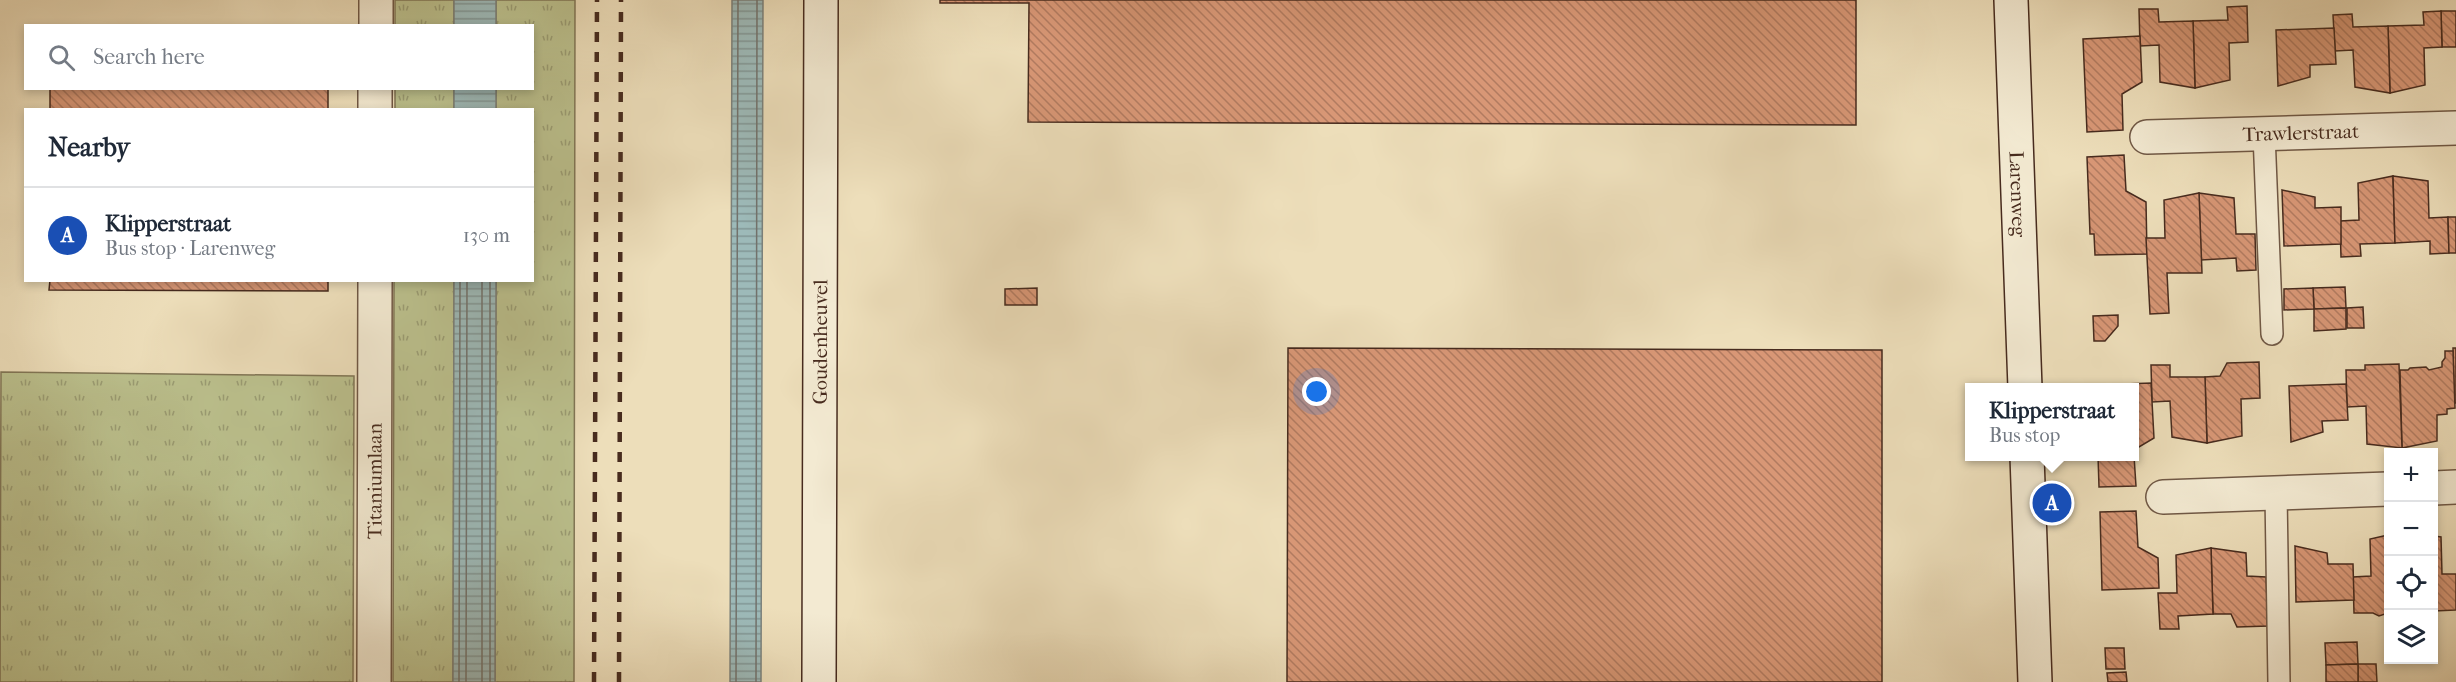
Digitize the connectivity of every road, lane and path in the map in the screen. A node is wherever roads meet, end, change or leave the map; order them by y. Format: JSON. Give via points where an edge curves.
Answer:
{"nodes":[{"id":1,"x":376,"y":0,"type":"edge"},
{"id":2,"x":821,"y":0,"type":"edge"},
{"id":3,"x":2011,"y":0,"type":"edge"},
{"id":4,"x":375,"y":24,"type":"edge"},
{"id":5,"x":375,"y":90,"type":"edge"},
{"id":6,"x":375,"y":108,"type":"edge"},
{"id":7,"x":2456,"y":128,"type":"edge"},
{"id":8,"x":2264,"y":134,"type":"junction"},
{"id":9,"x":2147,"y":137,"type":"dead end"},
{"id":10,"x":375,"y":282,"type":"edge"},
{"id":11,"x":2272,"y":334,"type":"dead end"},
{"id":12,"x":2025,"y":383,"type":"edge"},
{"id":13,"x":2027,"y":461,"type":"edge"},
{"id":14,"x":2456,"y":487,"type":"edge"},
{"id":15,"x":2438,"y":488,"type":"edge"},
{"id":16,"x":2384,"y":489,"type":"edge"},
{"id":17,"x":2277,"y":494,"type":"junction"},
{"id":18,"x":2163,"y":497,"type":"dead end"},
{"id":19,"x":374,"y":682,"type":"edge"},
{"id":20,"x":819,"y":682,"type":"edge"},
{"id":21,"x":2035,"y":682,"type":"edge"},
{"id":22,"x":2279,"y":682,"type":"edge"}],
"edges":[{"from":1,"to":4,"type":"street"},
{"from":2,"to":20,"type":"street","name":"Goudenheuvel"},
{"from":3,"to":12,"type":"street","name":"Larenweg"},
{"from":5,"to":6,"type":"street"},
{"from":7,"to":8,"type":"street","name":"Trawlerstraat"},
{"from":8,"to":9,"type":"street","name":"Trawlerstraat"},
{"from":8,"to":11,"type":"lane"},
{"from":10,"to":19,"type":"street","name":"Titaniumlaan"},
{"from":13,"to":21,"type":"street"},
{"from":14,"to":15,"type":"street"},
{"from":16,"to":17,"type":"street"},
{"from":17,"to":18,"type":"street"},
{"from":17,"to":22,"type":"lane"}]}
